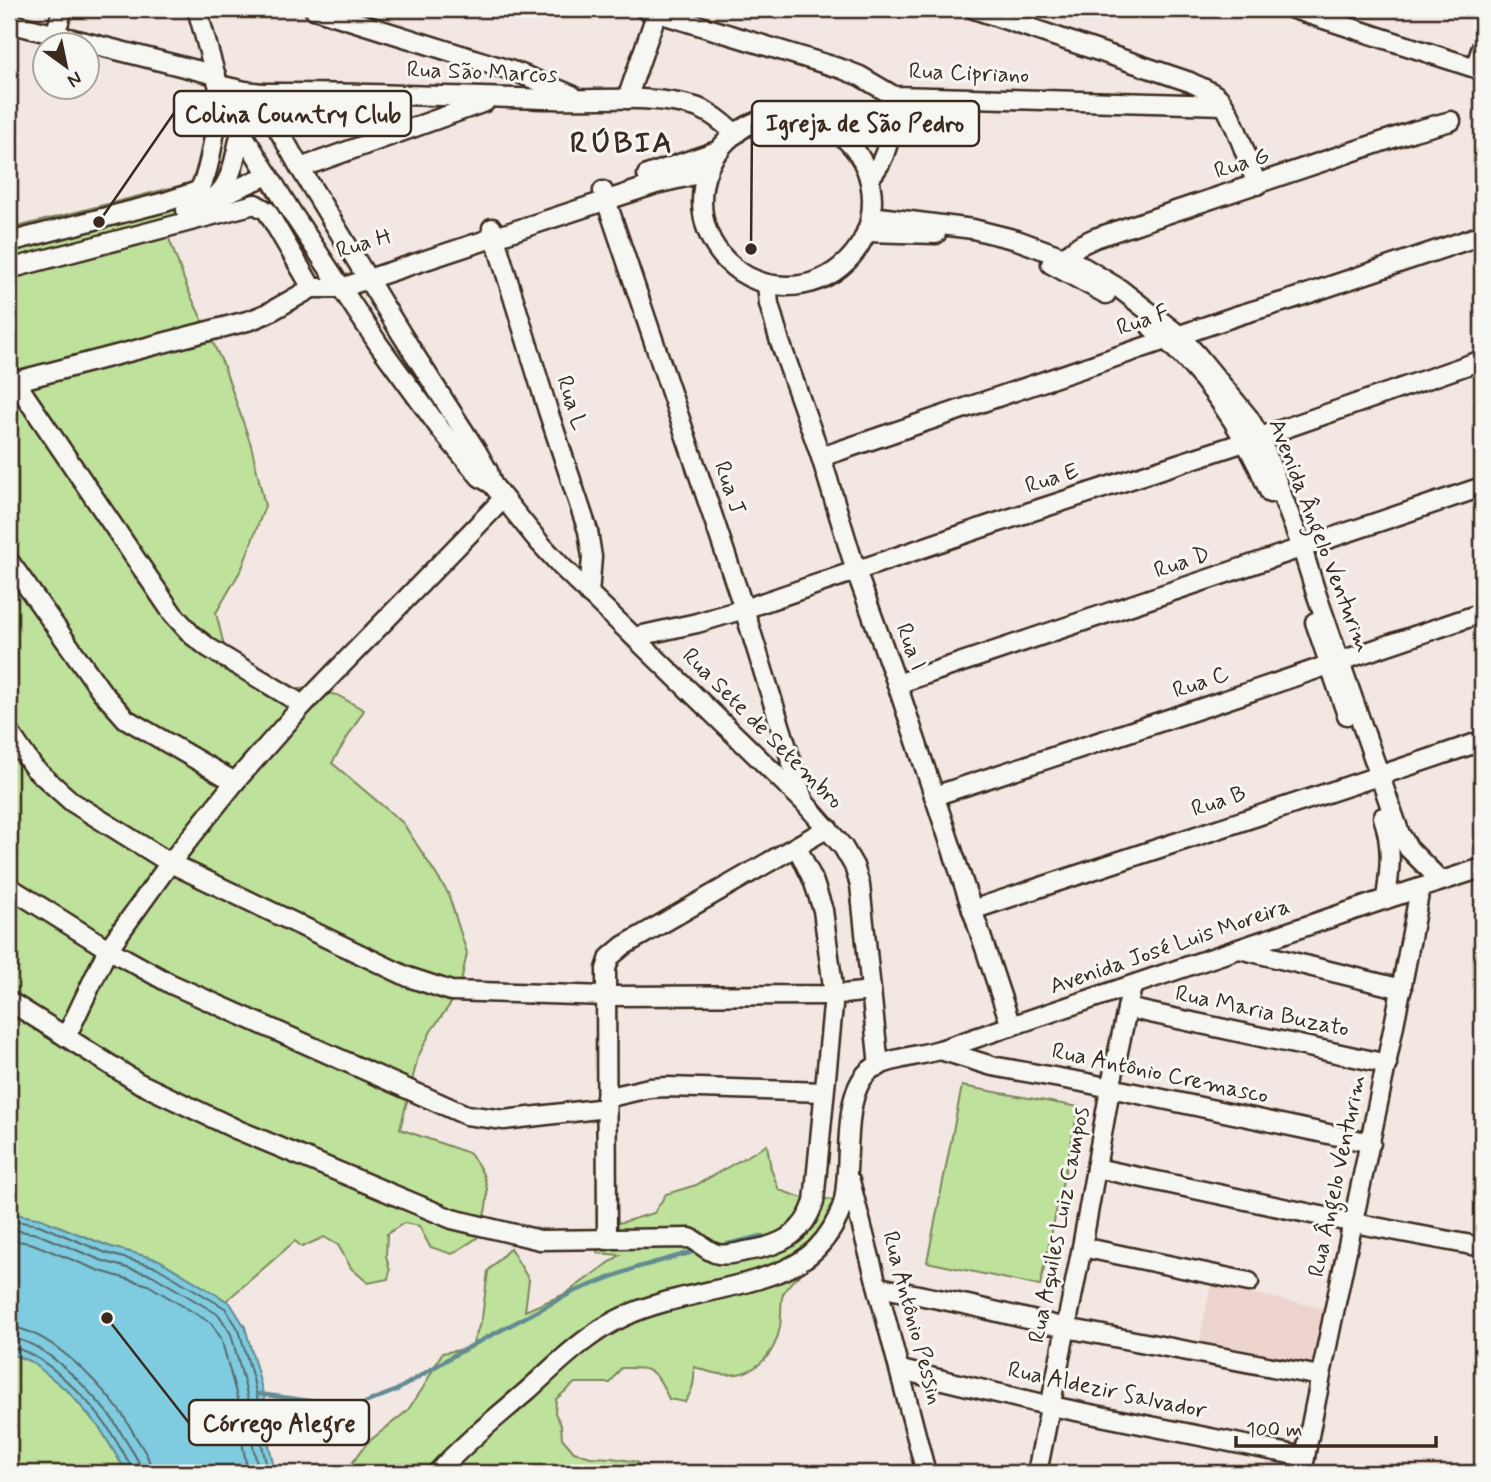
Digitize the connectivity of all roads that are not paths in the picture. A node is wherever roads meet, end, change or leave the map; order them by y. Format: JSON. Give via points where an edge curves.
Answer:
{"nodes":[{"id":1,"x":63,"y":9,"type":"edge"},
{"id":2,"x":197,"y":9,"type":"edge"},
{"id":3,"x":314,"y":9,"type":"edge"},
{"id":4,"x":974,"y":9,"type":"edge"},
{"id":5,"x":1293,"y":9,"type":"edge"},
{"id":6,"x":653,"y":10,"type":"edge"},
{"id":7,"x":358,"y":15,"type":"edge"},
{"id":8,"x":1023,"y":17,"type":"edge"},
{"id":9,"x":9,"y":23,"type":"edge"},
{"id":10,"x":47,"y":32,"type":"edge"},
{"id":11,"x":56,"y":32,"type":"edge"},
{"id":12,"x":1482,"y":47,"type":"edge"},
{"id":13,"x":102,"y":49,"type":"edge"},
{"id":14,"x":218,"y":85,"type":"junction"},
{"id":15,"x":262,"y":93,"type":"junction"},
{"id":16,"x":894,"y":96,"type":"junction"},
{"id":17,"x":494,"y":99,"type":"junction"},
{"id":18,"x":627,"y":99,"type":"junction"},
{"id":19,"x":584,"y":100,"type":"junction"},
{"id":20,"x":1224,"y":106,"type":"junction"},
{"id":21,"x":1451,"y":121,"type":"dead end"},
{"id":22,"x":241,"y":131,"type":"junction"},
{"id":23,"x":736,"y":134,"type":"junction"},
{"id":24,"x":212,"y":143,"type":"junction"},
{"id":25,"x":720,"y":150,"type":"junction"},
{"id":26,"x":236,"y":153,"type":"junction"},
{"id":27,"x":300,"y":168,"type":"junction"},
{"id":28,"x":707,"y":172,"type":"junction"},
{"id":29,"x":265,"y":176,"type":"junction"},
{"id":30,"x":869,"y":178,"type":"junction"},
{"id":31,"x":1257,"y":184,"type":"junction"},
{"id":32,"x":604,"y":195,"type":"junction"},
{"id":33,"x":215,"y":198,"type":"junction"},
{"id":34,"x":869,"y":224,"type":"junction"},
{"id":35,"x":493,"y":233,"type":"junction"},
{"id":36,"x":1482,"y":235,"type":"edge"},
{"id":37,"x":9,"y":242,"type":"edge"},
{"id":38,"x":9,"y":252,"type":"edge"},
{"id":39,"x":1058,"y":261,"type":"junction"},
{"id":40,"x":9,"y":269,"type":"edge"},
{"id":41,"x":366,"y":274,"type":"junction"},
{"id":42,"x":767,"y":284,"type":"junction"},
{"id":43,"x":328,"y":285,"type":"junction"},
{"id":44,"x":1173,"y":337,"type":"junction"},
{"id":45,"x":1482,"y":360,"type":"edge"},
{"id":46,"x":12,"y":382,"type":"edge"},
{"id":47,"x":1253,"y":439,"type":"junction"},
{"id":48,"x":821,"y":457,"type":"junction"},
{"id":49,"x":1482,"y":487,"type":"edge"},
{"id":50,"x":497,"y":491,"type":"junction"},
{"id":51,"x":1297,"y":550,"type":"junction"},
{"id":52,"x":9,"y":561,"type":"edge"},
{"id":53,"x":856,"y":571,"type":"junction"},
{"id":54,"x":589,"y":594,"type":"junction"},
{"id":55,"x":744,"y":609,"type":"junction"},
{"id":56,"x":1482,"y":613,"type":"edge"},
{"id":57,"x":634,"y":637,"type":"junction"},
{"id":58,"x":1335,"y":663,"type":"junction"},
{"id":59,"x":897,"y":684,"type":"junction"},
{"id":60,"x":303,"y":705,"type":"junction"},
{"id":61,"x":9,"y":732,"type":"edge"},
{"id":62,"x":1482,"y":741,"type":"edge"},
{"id":63,"x":1375,"y":778,"type":"junction"},
{"id":64,"x":235,"y":782,"type":"junction"},
{"id":65,"x":934,"y":796,"type":"junction"},
{"id":66,"x":804,"y":802,"type":"junction"},
{"id":67,"x":828,"y":828,"type":"junction"},
{"id":68,"x":797,"y":847,"type":"junction"},
{"id":69,"x":170,"y":863,"type":"junction"},
{"id":70,"x":1482,"y":868,"type":"edge"},
{"id":71,"x":1441,"y":881,"type":"junction"},
{"id":72,"x":9,"y":887,"type":"edge"},
{"id":73,"x":1420,"y":888,"type":"junction"},
{"id":74,"x":1386,"y":899,"type":"junction"},
{"id":75,"x":972,"y":910,"type":"junction"},
{"id":76,"x":108,"y":949,"type":"junction"},
{"id":77,"x":1240,"y":949,"type":"junction"},
{"id":78,"x":1132,"y":986,"type":"junction"},
{"id":79,"x":1402,"y":989,"type":"junction"},
{"id":80,"x":871,"y":991,"type":"junction"},
{"id":81,"x":834,"y":995,"type":"junction"},
{"id":82,"x":606,"y":996,"type":"junction"},
{"id":83,"x":9,"y":1001,"type":"edge"},
{"id":84,"x":1128,"y":1008,"type":"junction"},
{"id":85,"x":1011,"y":1026,"type":"junction"},
{"id":86,"x":66,"y":1037,"type":"junction"},
{"id":87,"x":940,"y":1050,"type":"junction"},
{"id":88,"x":1387,"y":1064,"type":"junction"},
{"id":89,"x":875,"y":1067,"type":"junction"},
{"id":90,"x":1110,"y":1089,"type":"junction"},
{"id":91,"x":824,"y":1091,"type":"junction"},
{"id":92,"x":606,"y":1103,"type":"junction"},
{"id":93,"x":1371,"y":1143,"type":"junction"},
{"id":94,"x":1096,"y":1168,"type":"junction"},
{"id":95,"x":848,"y":1175,"type":"junction"},
{"id":96,"x":1354,"y":1223,"type":"junction"},
{"id":97,"x":607,"y":1240,"type":"junction"},
{"id":98,"x":1082,"y":1247,"type":"junction"},
{"id":99,"x":1482,"y":1247,"type":"edge"},
{"id":100,"x":1249,"y":1282,"type":"dead end"},
{"id":101,"x":878,"y":1287,"type":"junction"},
{"id":102,"x":1066,"y":1328,"type":"junction"},
{"id":103,"x":901,"y":1370,"type":"junction"},
{"id":104,"x":1320,"y":1376,"type":"junction"},
{"id":105,"x":1051,"y":1406,"type":"junction"},
{"id":106,"x":1303,"y":1465,"type":"edge"},
{"id":107,"x":437,"y":1473,"type":"edge"},
{"id":108,"x":926,"y":1473,"type":"edge"},
{"id":109,"x":1037,"y":1473,"type":"edge"}],
"edges":[{"from":1,"to":11,"type":"street"},
{"from":2,"to":14,"type":"street","name":"Rua Sete de Setembro"},
{"from":3,"to":7,"type":"street"},
{"from":4,"to":8,"type":"street"},
{"from":5,"to":12,"type":"street","via":[[1475,68]]},
{"from":6,"to":16,"type":"street","name":"Rua Cipriano","via":[[842,69]]},
{"from":6,"to":18,"type":"street"},
{"from":7,"to":19,"type":"street"},
{"from":8,"to":20,"type":"street","via":[[1190,82],[1218,97]]},
{"from":9,"to":10,"type":"street","name":"Rua São Marcos"},
{"from":13,"to":14,"type":"street","name":"Rua São Marcos"},
{"from":14,"to":15,"type":"street","name":"Rua São Marcos"},
{"from":14,"to":22,"type":"street","name":"Rua Sete de Setembro"},
{"from":14,"to":24,"type":"street"},
{"from":15,"to":17,"type":"street","name":"Rua São Marcos"},
{"from":15,"to":27,"type":"street","name":"Rua Sete de Setembro"},
{"from":16,"to":20,"type":"street","name":"Rua Cipriano"},
{"from":16,"to":30,"type":"street","via":[[886,153]]},
{"from":17,"to":19,"type":"street","name":"Rua São Marcos"},
{"from":17,"to":27,"type":"street"},
{"from":18,"to":19,"type":"street","name":"Rua São Marcos"},
{"from":18,"to":23,"type":"street","name":"Rua São Marcos","via":[[694,107]]},
{"from":20,"to":31,"type":"street"},
{"from":21,"to":31,"type":"street","name":"Rua G"},
{"from":22,"to":26,"type":"street"},
{"from":22,"to":29,"type":"street","name":"Rua Sete de Setembro"},
{"from":23,"to":25,"type":"street"},
{"from":23,"to":30,"type":"street","via":[[776,117],[822,124],[858,153]]},
{"from":24,"to":26,"type":"street"},
{"from":24,"to":37,"type":"street","via":[[206,174],[193,194]]},
{"from":25,"to":28,"type":"street"},
{"from":25,"to":32,"type":"street","name":"Rua H"},
{"from":26,"to":29,"type":"street"},
{"from":26,"to":33,"type":"street","via":[[228,181]]},
{"from":27,"to":41,"type":"street","name":"Rua Sete de Setembro"},
{"from":28,"to":32,"type":"street","name":"Rua H"},
{"from":28,"to":42,"type":"street","via":[[703,220],[712,243],[747,277]]},
{"from":29,"to":33,"type":"street"},
{"from":29,"to":43,"type":"street","name":"Rua Sete de Setembro"},
{"from":30,"to":34,"type":"street"},
{"from":31,"to":39,"type":"street","name":"Rua G","via":[[1095,238]]},
{"from":32,"to":35,"type":"street","name":"Rua H"},
{"from":32,"to":55,"type":"street","name":"Rua J"},
{"from":33,"to":38,"type":"street","via":[[196,208]]},
{"from":34,"to":39,"type":"street","name":"Avenida Ângelo Venturim","via":[[973,229],[1017,240]]},
{"from":34,"to":42,"type":"street","via":[[855,253],[817,281],[794,286]]},
{"from":35,"to":41,"type":"street","name":"Rua H","via":[[399,259]]},
{"from":35,"to":54,"type":"street","name":"Rua L","via":[[588,531],[592,557]]},
{"from":36,"to":44,"type":"street","name":"Rua F"},
{"from":39,"to":44,"type":"street","name":"Avenida Ângelo Venturim","via":[[1080,265],[1120,289]]},
{"from":40,"to":43,"type":"street","via":[[255,204],[267,211]]},
{"from":41,"to":43,"type":"street","name":"Rua H"},
{"from":41,"to":50,"type":"street","name":"Rua Sete de Setembro"},
{"from":42,"to":48,"type":"street","name":"Rua I","via":[[772,316]]},
{"from":43,"to":46,"type":"street","name":"Rua H","via":[[251,320]]},
{"from":43,"to":50,"type":"street","name":"Rua Sete de Setembro","via":[[379,345],[440,430]]},
{"from":44,"to":47,"type":"street","name":"Avenida Ângelo Venturim","via":[[1199,356],[1237,403]]},
{"from":44,"to":48,"type":"street","name":"Rua F"},
{"from":45,"to":47,"type":"street","name":"Rua E"},
{"from":46,"to":60,"type":"street","via":[[173,614],[209,648]]},
{"from":47,"to":51,"type":"street","name":"Avenida Ângelo Venturim"},
{"from":47,"to":53,"type":"street","name":"Rua E"},
{"from":48,"to":53,"type":"street","name":"Rua I"},
{"from":49,"to":51,"type":"street","name":"Rua D"},
{"from":50,"to":54,"type":"street","name":"Rua Sete de Setembro"},
{"from":50,"to":60,"type":"street"},
{"from":51,"to":58,"type":"street","name":"Avenida Ângelo Venturim","via":[[1316,593]]},
{"from":51,"to":59,"type":"street","name":"Rua D"},
{"from":52,"to":64,"type":"street","via":[[126,719]]},
{"from":53,"to":55,"type":"street","name":"Rua E"},
{"from":53,"to":59,"type":"street","name":"Rua I"},
{"from":54,"to":57,"type":"street","name":"Rua Sete de Setembro"},
{"from":55,"to":57,"type":"street","name":"Rua E"},
{"from":55,"to":66,"type":"street","name":"Rua J"},
{"from":56,"to":58,"type":"street","name":"Rua C"},
{"from":57,"to":66,"type":"street","name":"Rua Sete de Setembro"},
{"from":58,"to":63,"type":"street","name":"Avenida Ângelo Venturim"},
{"from":58,"to":65,"type":"street","name":"Rua C"},
{"from":59,"to":65,"type":"street","name":"Rua I"},
{"from":60,"to":64,"type":"street"},
{"from":61,"to":69,"type":"street","via":[[34,768],[72,802]]},
{"from":62,"to":63,"type":"street","name":"Rua B"},
{"from":63,"to":71,"type":"street","name":"Avenida Ângelo Venturim","via":[[1409,849]]},
{"from":63,"to":74,"type":"street","name":"Avenida Ângelo Venturim","via":[[1390,842]]},
{"from":63,"to":75,"type":"street","name":"Rua B"},
{"from":64,"to":69,"type":"street"},
{"from":65,"to":75,"type":"street","name":"Rua I"},
{"from":66,"to":67,"type":"street","name":"Rua Sete de Setembro"},
{"from":67,"to":68,"type":"street"},
{"from":67,"to":80,"type":"street","name":"Rua Sete de Setembro","via":[[854,866],[860,885]]},
{"from":68,"to":81,"type":"street","via":[[822,910]]},
{"from":68,"to":82,"type":"street","via":[[623,946],[610,957]]},
{"from":69,"to":76,"type":"street"},
{"from":69,"to":82,"type":"street","via":[[408,977],[451,991]]},
{"from":70,"to":71,"type":"street","name":"Avenida José Luis Moreira"},
{"from":71,"to":73,"type":"street","name":"Avenida José Luis Moreira"},
{"from":72,"to":76,"type":"street"},
{"from":73,"to":74,"type":"street","name":"Avenida José Luis Moreira"},
{"from":73,"to":79,"type":"street","name":"Rua Ângelo Venturim"},
{"from":74,"to":77,"type":"street","name":"Avenida José Luis Moreira"},
{"from":75,"to":85,"type":"street","name":"Rua I"},
{"from":76,"to":86,"type":"street"},
{"from":76,"to":92,"type":"street","via":[[171,984],[466,1115],[504,1121]]},
{"from":77,"to":78,"type":"street","name":"Avenida José Luis Moreira"},
{"from":77,"to":79,"type":"street"},
{"from":78,"to":84,"type":"street","name":"Rua Aquiles Luiz Campos"},
{"from":78,"to":85,"type":"street","name":"Avenida José Luis Moreira"},
{"from":79,"to":88,"type":"street","name":"Rua Ângelo Venturim"},
{"from":80,"to":81,"type":"street"},
{"from":80,"to":89,"type":"street","name":"Rua Sete de Setembro"},
{"from":81,"to":82,"type":"street"},
{"from":81,"to":91,"type":"street"},
{"from":82,"to":92,"type":"street"},
{"from":83,"to":86,"type":"street"},
{"from":84,"to":88,"type":"street","name":"Rua Maria Buzato"},
{"from":84,"to":90,"type":"street","name":"Rua Aquiles Luiz Campos"},
{"from":85,"to":87,"type":"street","name":"Avenida José Luis Moreira"},
{"from":86,"to":97,"type":"street","via":[[139,1083],[238,1130],[452,1219],[540,1240]]},
{"from":87,"to":89,"type":"street","name":"Avenida José Luis Moreira"},
{"from":87,"to":90,"type":"street","name":"Rua Antônio Cremasco","via":[[992,1066]]},
{"from":88,"to":93,"type":"street","name":"Rua Ângelo Venturim"},
{"from":89,"to":95,"type":"street","via":[[865,1076],[852,1105]]},
{"from":90,"to":93,"type":"street","name":"Rua Antônio Cremasco"},
{"from":90,"to":94,"type":"street","name":"Rua Aquiles Luiz Campos"},
{"from":91,"to":92,"type":"street","via":[[667,1087],[649,1088]]},
{"from":91,"to":97,"type":"street","via":[[814,1202],[799,1229],[767,1248],[723,1255],[690,1238]]},
{"from":92,"to":97,"type":"street"},
{"from":93,"to":96,"type":"street","name":"Rua Ângelo Venturim"},
{"from":94,"to":96,"type":"street"},
{"from":94,"to":98,"type":"street","name":"Rua Aquiles Luiz Campos"},
{"from":95,"to":101,"type":"street","name":"Rua Antônio Pessin"},
{"from":95,"to":107,"type":"street","via":[[844,1203],[829,1234],[799,1263],[765,1278],[648,1307],[605,1326]]},
{"from":96,"to":99,"type":"street"},
{"from":96,"to":104,"type":"street","name":"Rua Ângelo Venturim"},
{"from":98,"to":100,"type":"street"},
{"from":98,"to":102,"type":"street","name":"Rua Aquiles Luiz Campos"},
{"from":101,"to":102,"type":"street"},
{"from":101,"to":103,"type":"street","name":"Rua Antônio Pessin"},
{"from":102,"to":104,"type":"street"},
{"from":102,"to":105,"type":"street","name":"Rua Aquiles Luiz Campos"},
{"from":103,"to":105,"type":"street","name":"Rua Aldezir Salvador"},
{"from":103,"to":108,"type":"street","name":"Rua Antônio Pessin"},
{"from":104,"to":106,"type":"street","name":"Rua Ângelo Venturim"},
{"from":105,"to":106,"type":"street","name":"Rua Aldezir Salvador"},
{"from":105,"to":109,"type":"street","name":"Rua Aquiles Luiz Campos"}]}
